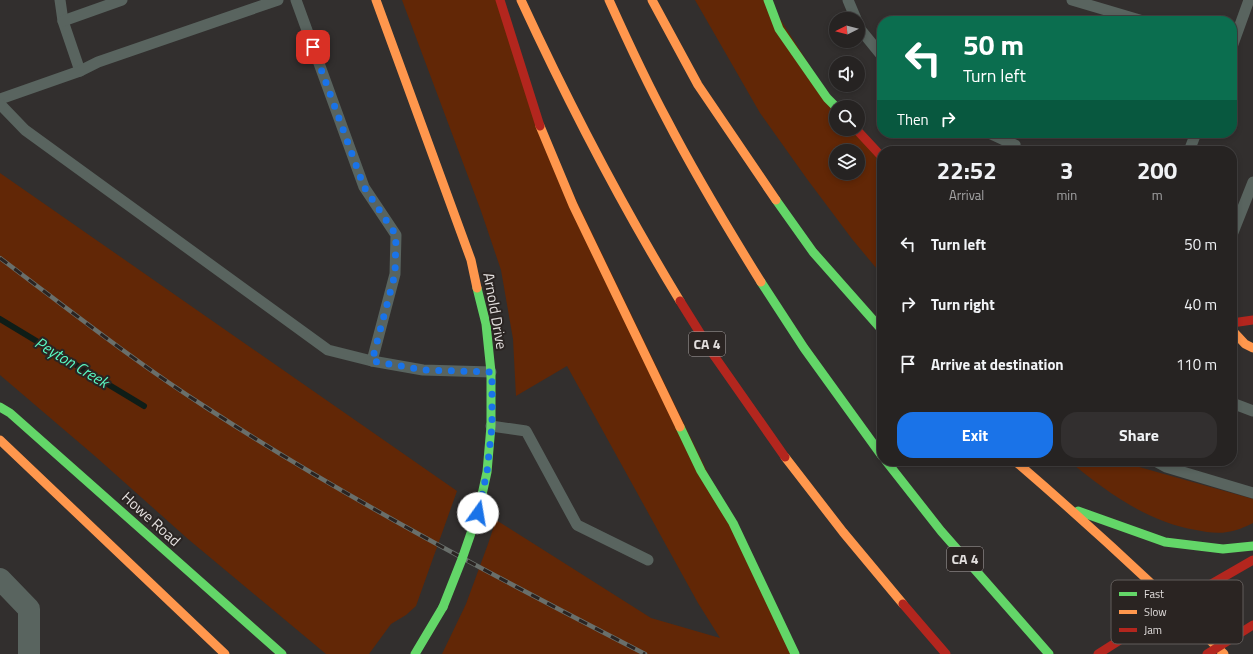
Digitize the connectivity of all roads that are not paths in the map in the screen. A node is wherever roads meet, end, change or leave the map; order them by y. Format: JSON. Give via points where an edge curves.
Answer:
{"nodes":[{"id":1,"x":60,"y":0,"type":"edge"},
{"id":2,"x":122,"y":0,"type":"edge"},
{"id":3,"x":278,"y":0,"type":"edge"},
{"id":4,"x":296,"y":0,"type":"edge"},
{"id":5,"x":376,"y":0,"type":"edge"},
{"id":6,"x":500,"y":0,"type":"edge"},
{"id":7,"x":521,"y":0,"type":"edge"},
{"id":8,"x":609,"y":0,"type":"edge"},
{"id":9,"x":652,"y":0,"type":"edge"},
{"id":10,"x":768,"y":0,"type":"edge"},
{"id":11,"x":848,"y":0,"type":"edge"},
{"id":12,"x":1072,"y":0,"type":"edge"},
{"id":13,"x":1250,"y":0,"type":"edge"},
{"id":14,"x":853,"y":12,"type":"edge"},
{"id":15,"x":1126,"y":16,"type":"edge"},
{"id":16,"x":63,"y":21,"type":"junction"},
{"id":17,"x":1237,"y":34,"type":"edge"},
{"id":18,"x":865,"y":35,"type":"edge"},
{"id":19,"x":877,"y":50,"type":"edge"},
{"id":20,"x":80,"y":71,"type":"junction"},
{"id":21,"x":0,"y":99,"type":"edge"},
{"id":22,"x":829,"y":100,"type":"edge"},
{"id":23,"x":0,"y":104,"type":"edge"},
{"id":24,"x":862,"y":136,"type":"edge"},
{"id":25,"x":1000,"y":138,"type":"edge"},
{"id":26,"x":1016,"y":146,"type":"edge"},
{"id":27,"x":877,"y":152,"type":"edge"},
{"id":28,"x":1253,"y":182,"type":"edge"},
{"id":29,"x":1237,"y":222,"type":"edge"},
{"id":30,"x":1253,"y":320,"type":"edge"},
{"id":31,"x":1237,"y":322,"type":"edge"},
{"id":32,"x":877,"y":324,"type":"edge"},
{"id":33,"x":1237,"y":335,"type":"edge"},
{"id":34,"x":1253,"y":348,"type":"edge"},
{"id":35,"x":372,"y":361,"type":"junction"},
{"id":36,"x":492,"y":372,"type":"junction"},
{"id":37,"x":1237,"y":405,"type":"edge"},
{"id":38,"x":0,"y":407,"type":"edge"},
{"id":39,"x":1253,"y":411,"type":"edge"},
{"id":40,"x":492,"y":426,"type":"junction"},
{"id":41,"x":0,"y":440,"type":"edge"},
{"id":42,"x":877,"y":449,"type":"edge"},
{"id":43,"x":890,"y":466,"type":"edge"},
{"id":44,"x":1021,"y":466,"type":"edge"},
{"id":45,"x":1164,"y":466,"type":"edge"},
{"id":46,"x":1253,"y":494,"type":"edge"},
{"id":47,"x":1070,"y":508,"type":"junction"},
{"id":48,"x":1253,"y":546,"type":"edge"},
{"id":49,"x":648,"y":560,"type":"dead end"},
{"id":50,"x":1253,"y":560,"type":"edge"},
{"id":51,"x":0,"y":579,"type":"edge"},
{"id":52,"x":1148,"y":580,"type":"edge"},
{"id":53,"x":1218,"y":580,"type":"edge"},
{"id":54,"x":1253,"y":625,"type":"edge"},
{"id":55,"x":1243,"y":633,"type":"edge"},
{"id":56,"x":1114,"y":644,"type":"edge"},
{"id":57,"x":1230,"y":644,"type":"edge"},
{"id":58,"x":1221,"y":651,"type":"edge"},
{"id":59,"x":29,"y":654,"type":"edge"},
{"id":60,"x":225,"y":654,"type":"edge"},
{"id":61,"x":282,"y":654,"type":"edge"},
{"id":62,"x":415,"y":654,"type":"edge"},
{"id":63,"x":795,"y":654,"type":"edge"},
{"id":64,"x":946,"y":654,"type":"edge"},
{"id":65,"x":1049,"y":654,"type":"edge"},
{"id":66,"x":1098,"y":654,"type":"edge"},
{"id":67,"x":1207,"y":654,"type":"edge"}],
"edges":[{"from":1,"to":16,"type":"lane"},
{"from":2,"to":16,"type":"lane"},
{"from":3,"to":20,"type":"lane","via":[[98,62]]},
{"from":4,"to":35,"type":"lane","via":[[364,187],[396,235],[395,274]]},
{"from":5,"to":36,"type":"main road","name":"Arnold Drive","via":[[471,260],[486,324]]},
{"from":6,"to":63,"type":"main road","via":[[539,123],[574,205],[701,471],[733,523]]},
{"from":7,"to":64,"type":"main road","number":"CA 4","via":[[574,113],[647,246],[720,363],[833,520]]},
{"from":8,"to":42,"type":"main road","via":[[673,132],[721,217],[788,325]]},
{"from":9,"to":32,"type":"main road","via":[[698,85],[756,172],[813,252]]},
{"from":10,"to":22,"type":"main road","via":[[779,29]]},
{"from":11,"to":14,"type":"lane"},
{"from":12,"to":15,"type":"lane"},
{"from":13,"to":17,"type":"lane"},
{"from":16,"to":20,"type":"lane"},
{"from":18,"to":19,"type":"lane"},
{"from":20,"to":21,"type":"lane"},
{"from":23,"to":35,"type":"lane","via":[[25,130],[328,350]]},
{"from":24,"to":27,"type":"main road"},
{"from":25,"to":26,"type":"lane"},
{"from":28,"to":29,"type":"lane"},
{"from":30,"to":31,"type":"main road"},
{"from":33,"to":34,"type":"main road"},
{"from":35,"to":36,"type":"lane","via":[[424,370]]},
{"from":36,"to":40,"type":"main road","name":"Arnold Drive"},
{"from":37,"to":39,"type":"lane"},
{"from":38,"to":61,"type":"main road","name":"Howe Road","via":[[10,413]]},
{"from":40,"to":49,"type":"lane","via":[[526,431],[577,525]]},
{"from":40,"to":62,"type":"main road","name":"Arnold Drive","bridge":true,"via":[[487,472],[478,513],[443,606]]},
{"from":41,"to":60,"type":"main road"},
{"from":43,"to":65,"type":"main road","number":"CA 4","via":[[955,547]]},
{"from":44,"to":47,"type":"main road"},
{"from":45,"to":46,"type":"lane"},
{"from":47,"to":48,"type":"main road","via":[[1165,542],[1223,549]]},
{"from":47,"to":52,"type":"main road"},
{"from":50,"to":53,"type":"main road"},
{"from":51,"to":59,"type":"street","via":[[29,609]]},
{"from":54,"to":55,"type":"main road"},
{"from":56,"to":66,"type":"main road"},
{"from":57,"to":58,"type":"main road"},
{"from":58,"to":67,"type":"main road"}]}
